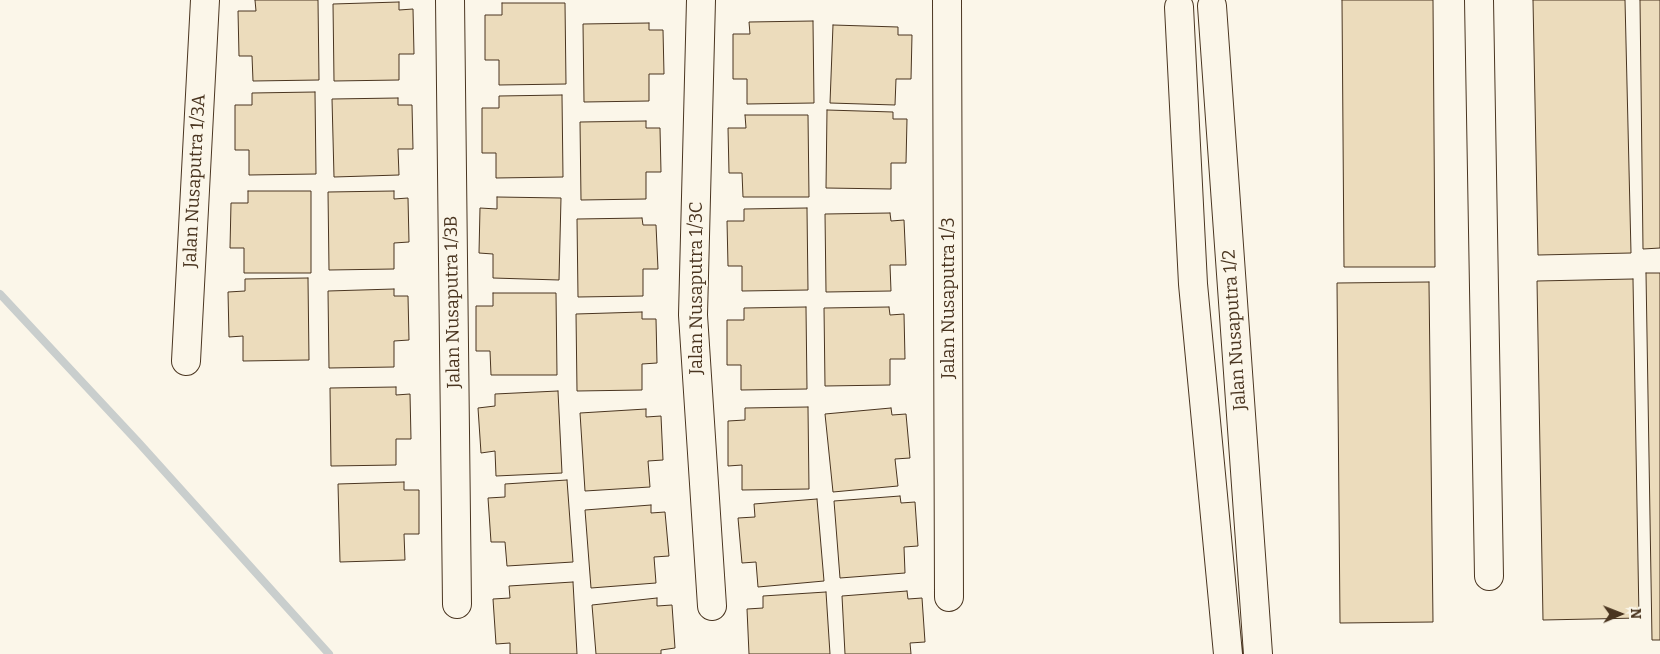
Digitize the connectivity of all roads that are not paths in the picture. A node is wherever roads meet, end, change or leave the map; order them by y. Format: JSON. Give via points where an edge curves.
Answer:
{"nodes":[{"id":1,"x":205,"y":0,"type":"edge"},
{"id":2,"x":450,"y":0,"type":"edge"},
{"id":3,"x":701,"y":0,"type":"edge"},
{"id":4,"x":947,"y":0,"type":"edge"},
{"id":5,"x":1479,"y":0,"type":"edge"},
{"id":6,"x":1174,"y":3,"type":"edge"},
{"id":7,"x":1215,"y":3,"type":"edge"},
{"id":8,"x":1232,"y":278,"type":"junction"},
{"id":9,"x":1193,"y":284,"type":"junction"},
{"id":10,"x":186,"y":361,"type":"dead end"},
{"id":11,"x":1238,"y":368,"type":"junction"},
{"id":12,"x":1201,"y":372,"type":"junction"},
{"id":13,"x":1489,"y":576,"type":"dead end"},
{"id":14,"x":949,"y":597,"type":"dead end"},
{"id":15,"x":457,"y":604,"type":"dead end"},
{"id":16,"x":712,"y":606,"type":"dead end"},
{"id":17,"x":1228,"y":654,"type":"edge"},
{"id":18,"x":1258,"y":654,"type":"edge"}],
"edges":[{"from":1,"to":10,"type":"street","name":"Jalan Nusaputra 1/3A"},
{"from":2,"to":15,"type":"street","name":"Jalan Nusaputra 1/3B"},
{"from":3,"to":16,"type":"street","name":"Jalan Nusaputra 1/3C","via":[[693,315]]},
{"from":4,"to":14,"type":"street","name":"Jalan Nusaputra 1/3"},
{"from":5,"to":13,"type":"street"},
{"from":6,"to":7,"type":"street"},
{"from":6,"to":9,"type":"street","name":"Jalan Nusaputra 1/2"},
{"from":7,"to":8,"type":"street","name":"Jalan Nusaputra 1/2"},
{"from":8,"to":9,"type":"street"},
{"from":8,"to":11,"type":"street","name":"Jalan Nusaputra 1/2"},
{"from":9,"to":12,"type":"street","name":"Jalan Nusaputra 1/2"},
{"from":11,"to":12,"type":"street"},
{"from":11,"to":18,"type":"street","name":"Jalan Nusaputra 1/2"},
{"from":12,"to":17,"type":"street","name":"Jalan Nusaputra 1/2"}]}
